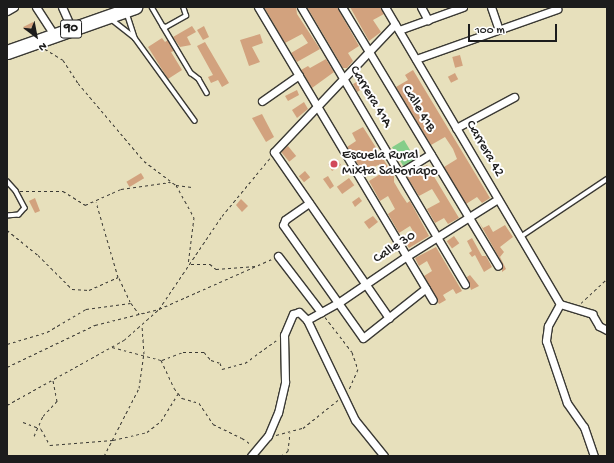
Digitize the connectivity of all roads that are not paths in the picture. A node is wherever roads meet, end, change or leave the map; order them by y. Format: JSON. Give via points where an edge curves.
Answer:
{"nodes":[{"id":1,"x":14,"y":7,"type":"edge"},
{"id":2,"x":36,"y":7,"type":"edge"},
{"id":3,"x":62,"y":7,"type":"edge"},
{"id":4,"x":152,"y":7,"type":"edge"},
{"id":5,"x":183,"y":7,"type":"edge"},
{"id":6,"x":258,"y":7,"type":"edge"},
{"id":7,"x":301,"y":7,"type":"edge"},
{"id":8,"x":342,"y":7,"type":"edge"},
{"id":9,"x":385,"y":7,"type":"edge"},
{"id":10,"x":420,"y":7,"type":"edge"},
{"id":11,"x":463,"y":7,"type":"edge"},
{"id":12,"x":491,"y":7,"type":"edge"},
{"id":13,"x":557,"y":8,"type":"dead end"},
{"id":14,"x":131,"y":9,"type":"edge"},
{"id":15,"x":7,"y":11,"type":"edge"},
{"id":16,"x":108,"y":16,"type":"junction"},
{"id":17,"x":428,"y":20,"type":"junction"},
{"id":18,"x":395,"y":24,"type":"junction"},
{"id":19,"x":163,"y":26,"type":"junction"},
{"id":20,"x":72,"y":29,"type":"junction"},
{"id":21,"x":399,"y":30,"type":"junction"},
{"id":22,"x":498,"y":30,"type":"junction"},
{"id":23,"x":54,"y":35,"type":"junction"},
{"id":24,"x":134,"y":38,"type":"junction"},
{"id":25,"x":7,"y":52,"type":"edge"},
{"id":26,"x":369,"y":52,"type":"junction"},
{"id":27,"x":416,"y":59,"type":"junction"},
{"id":28,"x":299,"y":76,"type":"junction"},
{"id":29,"x":343,"y":79,"type":"junction"},
{"id":30,"x":207,"y":93,"type":"dead end"},
{"id":31,"x":514,"y":96,"type":"dead end"},
{"id":32,"x":262,"y":101,"type":"dead end"},
{"id":33,"x":317,"y":106,"type":"junction"},
{"id":34,"x":195,"y":121,"type":"dead end"},
{"id":35,"x":456,"y":128,"type":"junction"},
{"id":36,"x":430,"y":154,"type":"junction"},
{"id":37,"x":400,"y":173,"type":"junction"},
{"id":38,"x":607,"y":179,"type":"edge"},
{"id":39,"x":7,"y":182,"type":"edge"},
{"id":40,"x":498,"y":199,"type":"junction"},
{"id":41,"x":309,"y":203,"type":"junction"},
{"id":42,"x":7,"y":216,"type":"edge"},
{"id":43,"x":468,"y":218,"type":"junction"},
{"id":44,"x":522,"y":236,"type":"junction"},
{"id":45,"x":437,"y":237,"type":"junction"},
{"id":46,"x":278,"y":256,"type":"road end"},
{"id":47,"x":407,"y":256,"type":"junction"},
{"id":48,"x":498,"y":266,"type":"dead end"},
{"id":49,"x":365,"y":284,"type":"junction"},
{"id":50,"x":465,"y":284,"type":"dead end"},
{"id":51,"x":426,"y":288,"type":"junction"},
{"id":52,"x":433,"y":300,"type":"dead end"},
{"id":53,"x":338,"y":303,"type":"junction"},
{"id":54,"x":560,"y":304,"type":"junction"},
{"id":55,"x":321,"y":312,"type":"junction"},
{"id":56,"x":389,"y":318,"type":"junction"},
{"id":57,"x":307,"y":320,"type":"junction"},
{"id":58,"x":607,"y":330,"type":"edge"},
{"id":59,"x":251,"y":456,"type":"edge"},
{"id":60,"x":384,"y":456,"type":"edge"},
{"id":61,"x":594,"y":456,"type":"edge"}],
"edges":[{"from":1,"to":15,"type":"street"},
{"from":2,"to":23,"type":"street"},
{"from":3,"to":20,"type":"street"},
{"from":4,"to":19,"type":"lane"},
{"from":5,"to":19,"type":"lane","via":[[186,16],[184,19]]},
{"from":6,"to":28,"type":"street"},
{"from":7,"to":29,"type":"street","name":"Carrera 41A"},
{"from":8,"to":26,"type":"street","name":"Calle 41B"},
{"from":9,"to":18,"type":"street","name":"Carrera 42"},
{"from":10,"to":17,"type":"street"},
{"from":11,"to":17,"type":"street"},
{"from":12,"to":22,"type":"street"},
{"from":13,"to":22,"type":"street"},
{"from":14,"to":16,"type":"highway","number":"90"},
{"from":14,"to":24,"type":"lane","via":[[129,26]]},
{"from":16,"to":20,"type":"highway","number":"90"},
{"from":16,"to":24,"type":"lane"},
{"from":17,"to":21,"type":"street"},
{"from":18,"to":21,"type":"street","name":"Carrera 42"},
{"from":18,"to":26,"type":"street"},
{"from":19,"to":30,"type":"lane","via":[[191,73],[199,79]]},
{"from":20,"to":23,"type":"highway","number":"90"},
{"from":21,"to":27,"type":"street","name":"Carrera 42"},
{"from":22,"to":27,"type":"street"},
{"from":23,"to":25,"type":"highway","number":"90"},
{"from":24,"to":34,"type":"lane"},
{"from":26,"to":29,"type":"street"},
{"from":26,"to":36,"type":"street","name":"Calle 41B"},
{"from":27,"to":35,"type":"street","name":"Carrera 42"},
{"from":28,"to":32,"type":"street"},
{"from":28,"to":33,"type":"street"},
{"from":29,"to":33,"type":"street"},
{"from":29,"to":37,"type":"street","name":"Carrera 41A"},
{"from":31,"to":35,"type":"street"},
{"from":33,"to":41,"type":"street","via":[[274,152]]},
{"from":33,"to":47,"type":"street"},
{"from":35,"to":40,"type":"street","name":"Carrera 42"},
{"from":36,"to":37,"type":"street"},
{"from":36,"to":43,"type":"street","name":"Calle 41B"},
{"from":37,"to":45,"type":"street","name":"Carrera 41A"},
{"from":38,"to":44,"type":"lane"},
{"from":39,"to":42,"type":"lane","via":[[16,191],[25,208],[19,216]]},
{"from":40,"to":43,"type":"street","name":"Calle 30"},
{"from":40,"to":44,"type":"street","name":"Carrera 42"},
{"from":41,"to":49,"type":"street"},
{"from":41,"to":53,"type":"street","via":[[285,220],[283,225]]},
{"from":43,"to":45,"type":"street","name":"Calle 30"},
{"from":43,"to":48,"type":"street","name":"Calle 41B"},
{"from":44,"to":54,"type":"street","name":"Carrera 42"},
{"from":45,"to":47,"type":"street","name":"Calle 30"},
{"from":45,"to":50,"type":"street","name":"Carrera 41A"},
{"from":46,"to":55,"type":"street"},
{"from":47,"to":49,"type":"street","name":"Calle 30"},
{"from":47,"to":51,"type":"street"},
{"from":49,"to":53,"type":"street","name":"Calle 30"},
{"from":49,"to":56,"type":"street"},
{"from":51,"to":52,"type":"street"},
{"from":51,"to":56,"type":"street"},
{"from":53,"to":55,"type":"street","name":"Calle 30"},
{"from":53,"to":56,"type":"street","via":[[363,338]]},
{"from":54,"to":58,"type":"street","via":[[592,314],[600,326]]},
{"from":54,"to":61,"type":"street","via":[[548,326],[546,340],[567,403],[584,427]]},
{"from":55,"to":57,"type":"street","name":"Calle 30"},
{"from":57,"to":59,"type":"street","via":[[299,312],[293,314],[284,336],[285,382],[278,413],[268,436]]},
{"from":57,"to":60,"type":"street","via":[[355,420]]}]}
